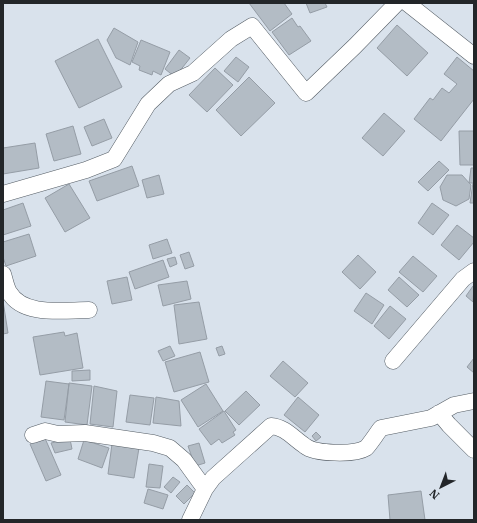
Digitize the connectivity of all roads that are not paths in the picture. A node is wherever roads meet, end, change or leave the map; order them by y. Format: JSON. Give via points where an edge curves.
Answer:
{"nodes":[{"id":1,"x":396,"y":3,"type":"edge"},
{"id":2,"x":407,"y":3,"type":"edge"},
{"id":3,"x":474,"y":56,"type":"edge"},
{"id":4,"x":3,"y":194,"type":"edge"},
{"id":5,"x":474,"y":271,"type":"edge"},
{"id":6,"x":3,"y":274,"type":"edge"},
{"id":7,"x":89,"y":310,"type":"dead end"},
{"id":8,"x":393,"y":361,"type":"dead end"},
{"id":9,"x":474,"y":401,"type":"edge"},
{"id":10,"x":439,"y":413,"type":"junction"},
{"id":11,"x":33,"y":435,"type":"dead end"},
{"id":12,"x":474,"y":450,"type":"edge"},
{"id":13,"x":205,"y":489,"type":"junction"},
{"id":14,"x":190,"y":520,"type":"edge"}],
"edges":[{"from":1,"to":4,"type":"street","via":[[306,93],[252,26],[231,39],[193,73],[169,84],[148,104],[114,159],[86,170]]},
{"from":2,"to":3,"type":"street"},
{"from":5,"to":8,"type":"street","via":[[463,279]]},
{"from":6,"to":7,"type":"street","via":[[9,292],[22,306],[37,310]]},
{"from":9,"to":10,"type":"street","via":[[454,405]]},
{"from":10,"to":12,"type":"street"},
{"from":10,"to":13,"type":"street","via":[[431,418],[381,428],[366,448],[354,451],[326,453],[306,448],[285,430],[270,426],[213,478]]},
{"from":11,"to":13,"type":"street","via":[[45,431],[58,434],[85,433],[154,443],[170,448],[184,460]]},
{"from":13,"to":14,"type":"street"}]}
